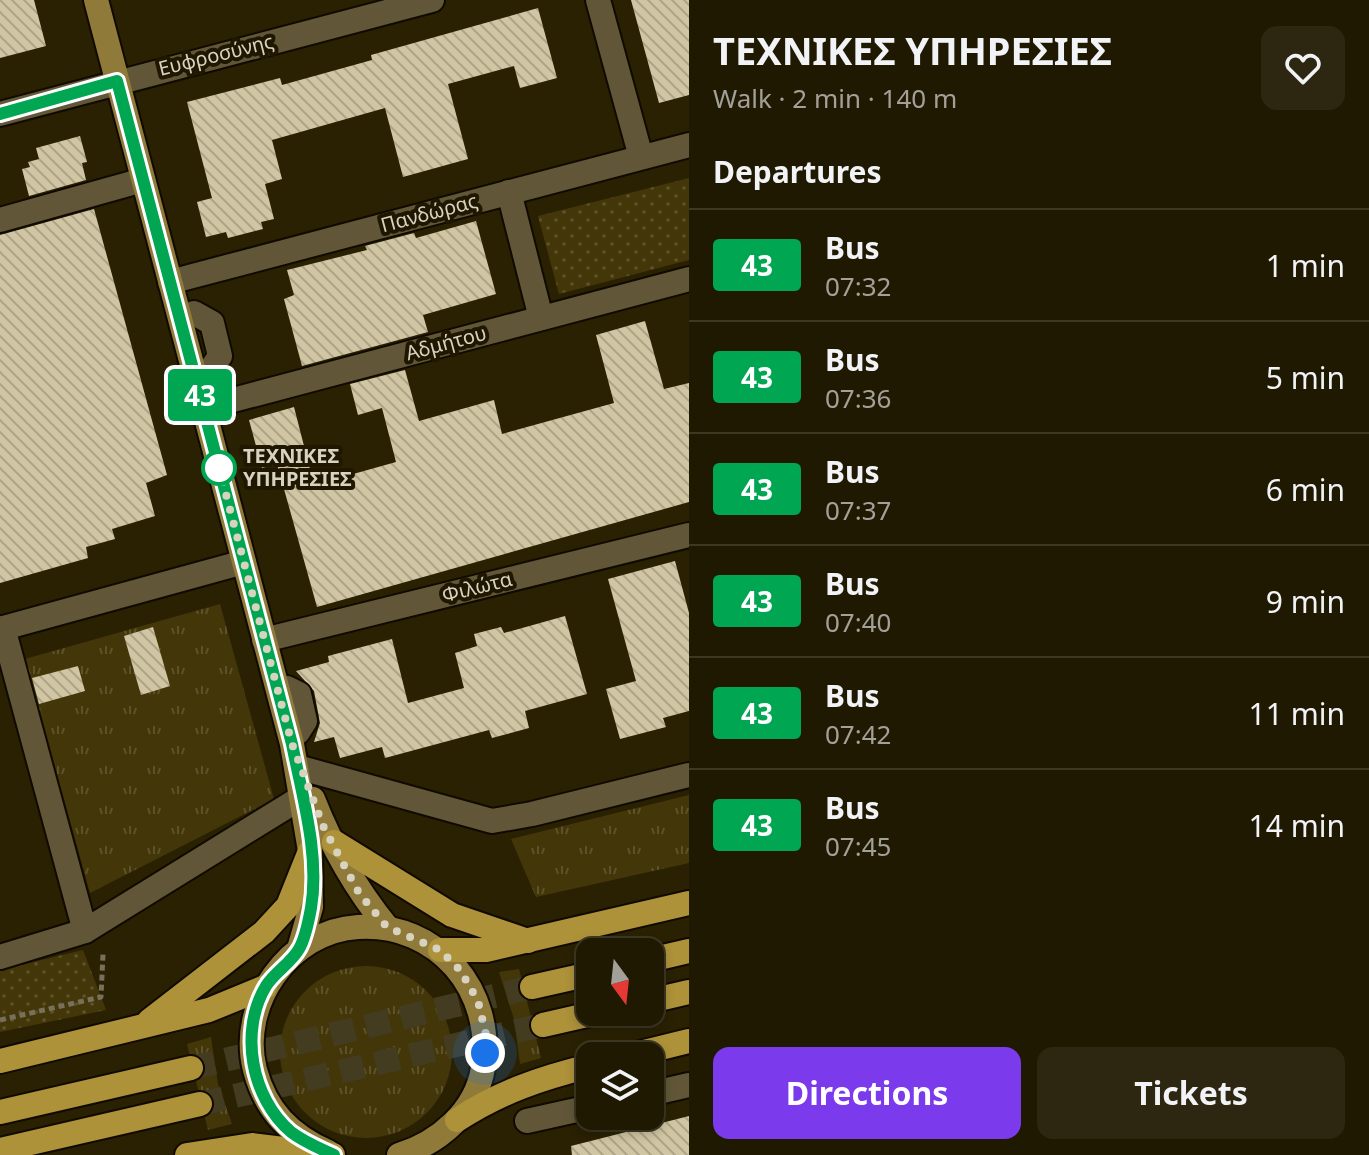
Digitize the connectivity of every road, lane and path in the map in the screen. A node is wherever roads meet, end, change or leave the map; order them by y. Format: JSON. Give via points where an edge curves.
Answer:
{"nodes":[{"id":1,"x":96,"y":0,"type":"edge"},
{"id":2,"x":432,"y":0,"type":"edge"},
{"id":3,"x":598,"y":0,"type":"edge"},
{"id":4,"x":117,"y":81,"type":"junction"},
{"id":5,"x":0,"y":114,"type":"edge"},
{"id":6,"x":689,"y":145,"type":"edge"},
{"id":7,"x":641,"y":157,"type":"junction"},
{"id":8,"x":143,"y":180,"type":"junction"},
{"id":9,"x":509,"y":192,"type":"junction"},
{"id":10,"x":0,"y":220,"type":"edge"},
{"id":11,"x":689,"y":279,"type":"edge"},
{"id":12,"x":170,"y":282,"type":"junction"},
{"id":13,"x":194,"y":313,"type":"dead end"},
{"id":14,"x":541,"y":318,"type":"junction"},
{"id":15,"x":209,"y":372,"type":"dead end"},
{"id":16,"x":203,"y":408,"type":"junction"},
{"id":17,"x":689,"y":535,"type":"edge"},
{"id":18,"x":244,"y":562,"type":"junction"},
{"id":19,"x":2,"y":628,"type":"edge"},
{"id":20,"x":264,"y":640,"type":"junction"},
{"id":21,"x":287,"y":688,"type":"dead end"},
{"id":22,"x":295,"y":738,"type":"junction"},
{"id":23,"x":301,"y":768,"type":"junction"},
{"id":24,"x":689,"y":775,"type":"edge"},
{"id":25,"x":302,"y":797,"type":"junction"},
{"id":26,"x":334,"y":842,"type":"junction"},
{"id":27,"x":310,"y":851,"type":"junction"},
{"id":28,"x":689,"y":903,"type":"edge"},
{"id":29,"x":387,"y":927,"type":"junction"},
{"id":30,"x":85,"y":931,"type":"junction"},
{"id":31,"x":530,"y":942,"type":"junction"},
{"id":32,"x":299,"y":949,"type":"junction"},
{"id":33,"x":440,"y":950,"type":"junction"},
{"id":34,"x":689,"y":951,"type":"edge"},
{"id":35,"x":103,"y":955,"type":"dead end"},
{"id":36,"x":0,"y":957,"type":"edge"},
{"id":37,"x":664,"y":957,"type":"edge"},
{"id":38,"x":576,"y":977,"type":"edge"},
{"id":39,"x":265,"y":987,"type":"junction"},
{"id":40,"x":532,"y":987,"type":"tunnel mouth"},
{"id":41,"x":689,"y":992,"type":"edge"},
{"id":42,"x":664,"y":998,"type":"edge"},
{"id":43,"x":576,"y":1017,"type":"edge"},
{"id":44,"x":0,"y":1020,"type":"edge"},
{"id":45,"x":543,"y":1025,"type":"tunnel mouth"},
{"id":46,"x":141,"y":1027,"type":"junction"},
{"id":47,"x":689,"y":1041,"type":"edge"},
{"id":48,"x":664,"y":1047,"type":"edge"},
{"id":49,"x":0,"y":1061,"type":"edge"},
{"id":50,"x":191,"y":1068,"type":"tunnel mouth"},
{"id":51,"x":576,"y":1070,"type":"edge"},
{"id":52,"x":689,"y":1085,"type":"edge"},
{"id":53,"x":664,"y":1091,"type":"edge"},
{"id":54,"x":200,"y":1104,"type":"tunnel mouth"},
{"id":55,"x":576,"y":1110,"type":"edge"},
{"id":56,"x":0,"y":1112,"type":"edge"},
{"id":57,"x":527,"y":1121,"type":"dead end"},
{"id":58,"x":452,"y":1125,"type":"junction"},
{"id":59,"x":0,"y":1150,"type":"edge"},
{"id":60,"x":187,"y":1155,"type":"edge"},
{"id":61,"x":334,"y":1155,"type":"edge"},
{"id":62,"x":399,"y":1155,"type":"edge"},
{"id":63,"x":438,"y":1155,"type":"edge"}],
"edges":[{"from":1,"to":4,"type":"main road"},
{"from":2,"to":4,"type":"street","name":"Ευφροσύνης"},
{"from":3,"to":7,"type":"street"},
{"from":4,"to":5,"type":"street","name":"Ευφροσύνης"},
{"from":4,"to":8,"type":"main road"},
{"from":6,"to":7,"type":"street","name":"Πανδώρας"},
{"from":7,"to":9,"type":"street","name":"Πανδώρας"},
{"from":8,"to":10,"type":"street"},
{"from":8,"to":12,"type":"main road"},
{"from":9,"to":12,"type":"street","name":"Πανδώρας"},
{"from":9,"to":14,"type":"street"},
{"from":11,"to":14,"type":"street","name":"Αδμήτου"},
{"from":12,"to":16,"type":"main road"},
{"from":13,"to":15,"type":"street","via":[[212,323],[220,356]]},
{"from":14,"to":16,"type":"street","name":"Αδμήτου"},
{"from":16,"to":18,"type":"main road"},
{"from":17,"to":20,"type":"street","name":"Φιλώτα"},
{"from":18,"to":19,"type":"street"},
{"from":18,"to":20,"type":"main road"},
{"from":19,"to":30,"type":"street"},
{"from":20,"to":22,"type":"main road"},
{"from":21,"to":22,"type":"street","via":[[299,694],[305,721]]},
{"from":22,"to":23,"type":"main road"},
{"from":22,"to":25,"type":"main road"},
{"from":23,"to":24,"type":"street","via":[[492,821]]},
{"from":23,"to":26,"type":"main road"},
{"from":25,"to":27,"type":"main road"},
{"from":25,"to":30,"type":"street"},
{"from":26,"to":29,"type":"main road","via":[[359,893]]},
{"from":26,"to":31,"type":"highway","via":[[452,915]]},
{"from":27,"to":32,"type":"main road","via":[[311,907]]},
{"from":27,"to":46,"type":"highway","via":[[288,906],[264,932]]},
{"from":28,"to":31,"type":"highway"},
{"from":29,"to":32,"type":"main road","via":[[326,934]]},
{"from":29,"to":33,"type":"main road"},
{"from":30,"to":36,"type":"street"},
{"from":31,"to":33,"type":"highway","via":[[486,950]]},
{"from":32,"to":39,"type":"main road"},
{"from":33,"to":58,"type":"main road","via":[[460,970],[478,1001],[486,1035],[483,1071],[473,1097]]},
{"from":34,"to":37,"type":"highway"},
{"from":35,"to":44,"type":"path","via":[[101,997]]},
{"from":38,"to":40,"type":"highway"},
{"from":39,"to":46,"type":"highway","via":[[209,1010]]},
{"from":39,"to":61,"type":"main road","via":[[252,1056],[261,1090],[290,1131]]},
{"from":41,"to":42,"type":"highway"},
{"from":43,"to":45,"type":"highway"},
{"from":46,"to":49,"type":"highway"},
{"from":47,"to":48,"type":"highway"},
{"from":50,"to":56,"type":"highway"},
{"from":51,"to":58,"type":"highway","via":[[494,1096]]},
{"from":52,"to":53,"type":"street"},
{"from":54,"to":59,"type":"highway"},
{"from":55,"to":57,"type":"street"},
{"from":58,"to":62,"type":"main road","via":[[420,1149]]},
{"from":58,"to":63,"type":"main road"},
{"from":60,"to":61,"type":"highway","via":[[252,1145]]}]}
